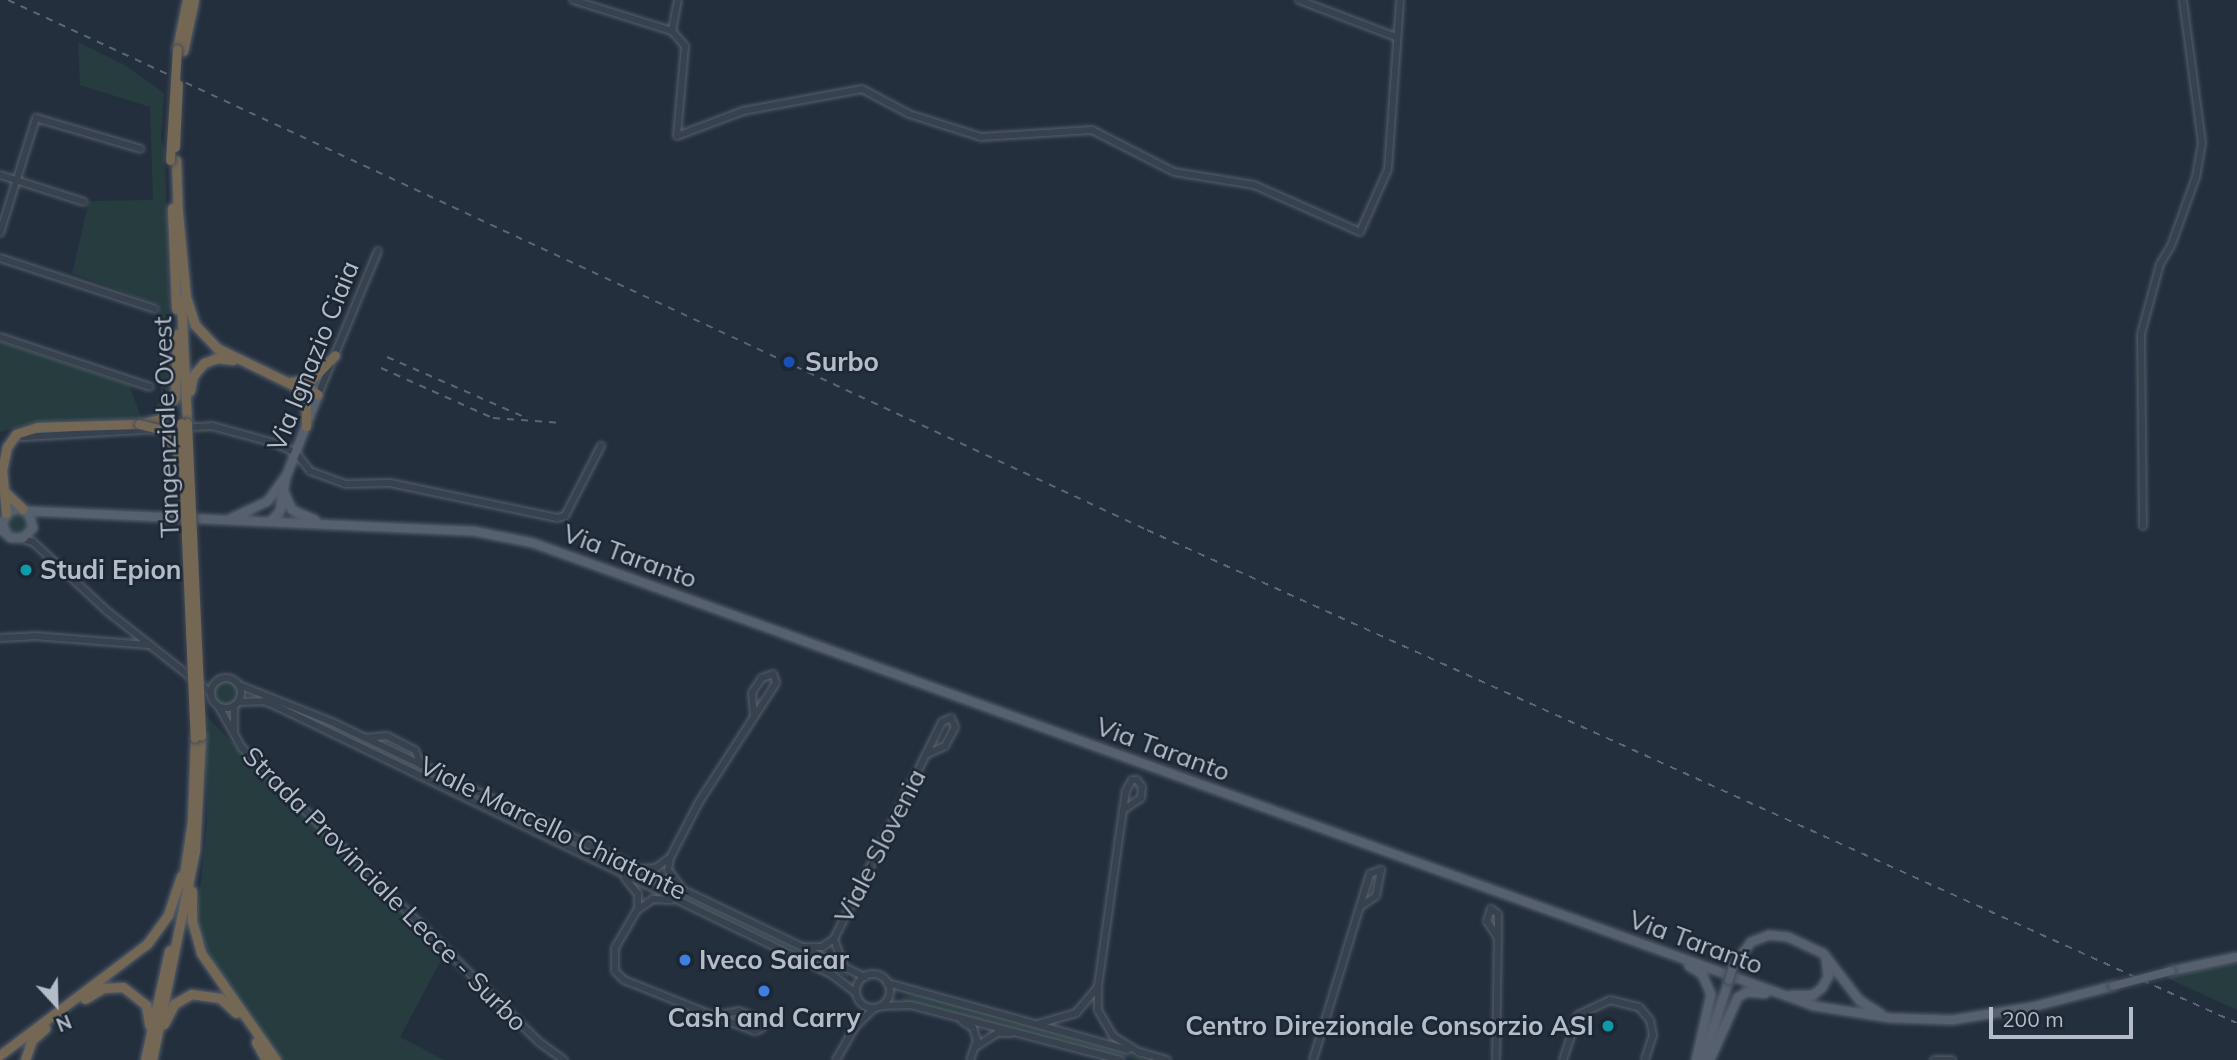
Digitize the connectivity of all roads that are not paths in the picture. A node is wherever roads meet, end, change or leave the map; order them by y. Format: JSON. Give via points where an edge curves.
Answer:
{"nodes":[{"id":1,"x":187,"y":0,"type":"edge"},
{"id":2,"x":194,"y":0,"type":"edge"},
{"id":3,"x":573,"y":0,"type":"edge"},
{"id":4,"x":678,"y":0,"type":"edge"},
{"id":5,"x":1299,"y":0,"type":"edge"},
{"id":6,"x":1400,"y":0,"type":"edge"},
{"id":7,"x":2183,"y":0,"type":"edge"},
{"id":8,"x":672,"y":31,"type":"junction"},
{"id":9,"x":1396,"y":37,"type":"junction"},
{"id":10,"x":180,"y":50,"type":"junction"},
{"id":11,"x":141,"y":149,"type":"dead end"},
{"id":12,"x":173,"y":160,"type":"junction"},
{"id":13,"x":0,"y":175,"type":"edge"},
{"id":14,"x":17,"y":181,"type":"junction"},
{"id":15,"x":84,"y":202,"type":"dead end"},
{"id":16,"x":178,"y":213,"type":"junction"},
{"id":17,"x":0,"y":233,"type":"edge"},
{"id":18,"x":378,"y":251,"type":"dead end"},
{"id":19,"x":0,"y":258,"type":"edge"},
{"id":20,"x":155,"y":309,"type":"dead end"},
{"id":21,"x":177,"y":334,"type":"junction"},
{"id":22,"x":0,"y":337,"type":"edge"},
{"id":23,"x":335,"y":355,"type":"junction"},
{"id":24,"x":242,"y":362,"type":"junction"},
{"id":25,"x":300,"y":386,"type":"junction"},
{"id":26,"x":150,"y":387,"type":"dead end"},
{"id":27,"x":318,"y":395,"type":"junction"},
{"id":28,"x":186,"y":423,"type":"junction"},
{"id":29,"x":139,"y":424,"type":"junction"},
{"id":30,"x":306,"y":426,"type":"junction"},
{"id":31,"x":23,"y":437,"type":"dead end"},
{"id":32,"x":601,"y":446,"type":"dead end"},
{"id":33,"x":296,"y":453,"type":"junction"},
{"id":34,"x":286,"y":477,"type":"junction"},
{"id":35,"x":284,"y":489,"type":"junction"},
{"id":36,"x":4,"y":492,"type":"junction"},
{"id":37,"x":267,"y":502,"type":"junction"},
{"id":38,"x":25,"y":510,"type":"junction"},
{"id":39,"x":184,"y":510,"type":"junction"},
{"id":40,"x":66,"y":512,"type":"junction"},
{"id":41,"x":4,"y":516,"type":"edge"},
{"id":42,"x":225,"y":519,"type":"junction"},
{"id":43,"x":271,"y":521,"type":"junction"},
{"id":44,"x":327,"y":524,"type":"junction"},
{"id":45,"x":33,"y":526,"type":"junction"},
{"id":46,"x":2143,"y":526,"type":"dead end"},
{"id":47,"x":3,"y":531,"type":"edge"},
{"id":48,"x":22,"y":539,"type":"junction"},
{"id":49,"x":43,"y":550,"type":"junction"},
{"id":50,"x":127,"y":627,"type":"junction"},
{"id":51,"x":0,"y":638,"type":"edge"},
{"id":52,"x":124,"y":643,"type":"junction"},
{"id":53,"x":151,"y":645,"type":"junction"},
{"id":54,"x":186,"y":672,"type":"junction"},
{"id":55,"x":216,"y":681,"type":"junction"},
{"id":56,"x":239,"y":685,"type":"junction"},
{"id":57,"x":211,"y":692,"type":"junction"},
{"id":58,"x":236,"y":704,"type":"junction"},
{"id":59,"x":219,"y":707,"type":"junction"},
{"id":60,"x":754,"y":715,"type":"junction"},
{"id":61,"x":198,"y":737,"type":"junction"},
{"id":62,"x":235,"y":737,"type":"junction"},
{"id":63,"x":365,"y":738,"type":"junction"},
{"id":64,"x":927,"y":754,"type":"junction"},
{"id":65,"x":421,"y":765,"type":"junction"},
{"id":66,"x":1123,"y":810,"type":"junction"},
{"id":67,"x":199,"y":812,"type":"junction"},
{"id":68,"x":190,"y":833,"type":"junction"},
{"id":69,"x":670,"y":858,"type":"junction"},
{"id":70,"x":637,"y":869,"type":"junction"},
{"id":71,"x":622,"y":874,"type":"junction"},
{"id":72,"x":688,"y":893,"type":"junction"},
{"id":73,"x":678,"y":901,"type":"junction"},
{"id":74,"x":1360,"y":906,"type":"junction"},
{"id":75,"x":637,"y":910,"type":"junction"},
{"id":76,"x":1498,"y":938,"type":"dead end"},
{"id":77,"x":834,"y":939,"type":"junction"},
{"id":78,"x":799,"y":947,"type":"junction"},
{"id":79,"x":1659,"y":951,"type":"junction"},
{"id":80,"x":1823,"y":953,"type":"junction"},
{"id":81,"x":2237,"y":957,"type":"edge"},
{"id":82,"x":845,"y":968,"type":"junction"},
{"id":83,"x":864,"y":977,"type":"junction"},
{"id":84,"x":887,"y":983,"type":"junction"},
{"id":85,"x":1098,"y":986,"type":"junction"},
{"id":86,"x":1772,"y":992,"type":"junction"},
{"id":87,"x":857,"y":996,"type":"junction"},
{"id":88,"x":1814,"y":1006,"type":"junction"},
{"id":89,"x":878,"y":1007,"type":"junction"},
{"id":90,"x":939,"y":1012,"type":"junction"},
{"id":91,"x":714,"y":1016,"type":"junction"},
{"id":92,"x":1890,"y":1018,"type":"junction"},
{"id":93,"x":1031,"y":1025,"type":"junction"},
{"id":94,"x":855,"y":1027,"type":"junction"},
{"id":95,"x":1017,"y":1032,"type":"junction"},
{"id":96,"x":975,"y":1048,"type":"junction"},
{"id":97,"x":1140,"y":1053,"type":"junction"},
{"id":98,"x":0,"y":1055,"type":"edge"},
{"id":99,"x":25,"y":1060,"type":"edge"},
{"id":100,"x":144,"y":1060,"type":"edge"},
{"id":101,"x":153,"y":1060,"type":"edge"},
{"id":102,"x":266,"y":1060,"type":"edge"},
{"id":103,"x":276,"y":1060,"type":"edge"},
{"id":104,"x":565,"y":1060,"type":"edge"},
{"id":105,"x":836,"y":1060,"type":"edge"},
{"id":106,"x":970,"y":1060,"type":"edge"},
{"id":107,"x":1121,"y":1060,"type":"edge"},
{"id":108,"x":1167,"y":1060,"type":"edge"},
{"id":109,"x":1313,"y":1060,"type":"edge"},
{"id":110,"x":1496,"y":1060,"type":"edge"},
{"id":111,"x":1563,"y":1060,"type":"edge"},
{"id":112,"x":1645,"y":1060,"type":"edge"},
{"id":113,"x":1696,"y":1060,"type":"edge"},
{"id":114,"x":1703,"y":1060,"type":"edge"},
{"id":115,"x":1710,"y":1060,"type":"edge"},
{"id":116,"x":1934,"y":1060,"type":"edge"},
{"id":117,"x":1952,"y":1060,"type":"edge"}],
"edges":[{"from":1,"to":10,"type":"highway","name":"Tangenziale Ovest"},
{"from":2,"to":10,"type":"highway","name":"Tangenziale Ovest"},
{"from":3,"to":8,"type":"street"},
{"from":4,"to":8,"type":"street"},
{"from":5,"to":9,"type":"street"},
{"from":6,"to":9,"type":"street"},
{"from":7,"to":46,"type":"street","via":[[2202,143],[2196,177],[2160,264],[2141,334]]},
{"from":8,"to":9,"type":"street","via":[[685,46],[677,136],[743,111],[862,89],[909,114],[981,138],[1092,130],[1174,172],[1254,185],[1360,232],[1388,169]]},
{"from":10,"to":12,"type":"highway","name":"Tangenziale Ovest","bridge":true},
{"from":11,"to":14,"type":"street","via":[[36,118]]},
{"from":12,"to":16,"type":"highway","name":"Tangenziale Ovest"},
{"from":12,"to":21,"type":"highway","name":"Tangenziale Ovest"},
{"from":13,"to":14,"type":"street"},
{"from":14,"to":15,"type":"street"},
{"from":14,"to":17,"type":"street"},
{"from":16,"to":24,"type":"highway","via":[[191,316],[209,342]]},
{"from":16,"to":28,"type":"highway","name":"Tangenziale Ovest"},
{"from":18,"to":23,"type":"street","name":"Via Ignazio Ciaia"},
{"from":19,"to":20,"type":"street"},
{"from":21,"to":28,"type":"highway","name":"Tangenziale Ovest"},
{"from":21,"to":29,"type":"highway","via":[[173,403],[160,419]]},
{"from":22,"to":26,"type":"street"},
{"from":23,"to":25,"type":"highway","via":[[320,373]]},
{"from":23,"to":27,"type":"street","name":"Via Ignazio Ciaia"},
{"from":24,"to":25,"type":"highway"},
{"from":24,"to":28,"type":"highway","via":[[217,358],[199,367],[191,380]]},
{"from":25,"to":27,"type":"highway"},
{"from":25,"to":30,"type":"highway","via":[[307,408]]},
{"from":27,"to":30,"type":"main road","name":"Via Ignazio Ciaia"},
{"from":28,"to":39,"type":"highway","name":"Tangenziale Ovest","bridge":true},
{"from":28,"to":61,"type":"highway","name":"Tangenziale Ovest","bridge":true},
{"from":29,"to":36,"type":"highway","via":[[24,430],[7,447]]},
{"from":29,"to":39,"type":"highway","bridge":true,"via":[[163,430],[176,446]]},
{"from":30,"to":33,"type":"main road","name":"Via Ignazio Ciaia"},
{"from":31,"to":33,"type":"street","via":[[212,426]]},
{"from":32,"to":33,"type":"street","via":[[565,516],[558,518],[390,483],[346,484],[310,471]]},
{"from":33,"to":34,"type":"main road","name":"Via Ignazio Ciaia"},
{"from":34,"to":35,"type":"main road","name":"Via Ignazio Ciaia"},
{"from":34,"to":37,"type":"main road","name":"Via Ignazio Ciaia"},
{"from":35,"to":43,"type":"main road","name":"Via Ignazio Ciaia","via":[[280,511]]},
{"from":35,"to":44,"type":"main road","name":"Via Ignazio Ciaia","via":[[298,515]]},
{"from":36,"to":38,"type":"highway"},
{"from":36,"to":41,"type":"highway"},
{"from":37,"to":42,"type":"main road"},
{"from":37,"to":43,"type":"main road"},
{"from":38,"to":40,"type":"main road","name":"Via Taranto"},
{"from":38,"to":41,"type":"main road","name":"Via Taranto"},
{"from":38,"to":45,"type":"main road"},
{"from":39,"to":61,"type":"highway","name":"Tangenziale Ovest","bridge":true},
{"from":40,"to":42,"type":"main road","name":"Via Taranto"},
{"from":40,"to":45,"type":"main road","name":"Via Taranto","via":[[43,516]]},
{"from":41,"to":47,"type":"main road"},
{"from":42,"to":43,"type":"main road","name":"Via Taranto"},
{"from":43,"to":44,"type":"main road","name":"Via Taranto"},
{"from":44,"to":79,"type":"main road","name":"Via Taranto","via":[[473,531],[533,543]]},
{"from":45,"to":48,"type":"main road","name":"Via Taranto"},
{"from":45,"to":49,"type":"street"},
{"from":47,"to":48,"type":"main road"},
{"from":48,"to":49,"type":"street"},
{"from":49,"to":50,"type":"street"},
{"from":50,"to":52,"type":"street","via":[[130,635]]},
{"from":50,"to":53,"type":"street"},
{"from":51,"to":52,"type":"street"},
{"from":52,"to":53,"type":"street"},
{"from":53,"to":54,"type":"street"},
{"from":54,"to":55,"type":"street","name":"Viale Marcello Chiatante"},
{"from":54,"to":57,"type":"street"},
{"from":55,"to":56,"type":"street","name":"Viale Marcello Chiatante","via":[[226,677]]},
{"from":55,"to":57,"type":"street"},
{"from":56,"to":58,"type":"street"},
{"from":56,"to":63,"type":"street","name":"Viale Marcello Chiatante"},
{"from":57,"to":59,"type":"street"},
{"from":58,"to":59,"type":"street","name":"Viale Marcello Chiatante"},
{"from":58,"to":62,"type":"street"},
{"from":58,"to":71,"type":"street","name":"Viale Marcello Chiatante","via":[[264,701],[276,706]]},
{"from":59,"to":62,"type":"street","name":"Strada Provinciale Lecce - Surbo"},
{"from":60,"to":60,"type":"street","via":[[776,683],[773,674],[762,678],[752,693]]},
{"from":60,"to":69,"type":"street"},
{"from":61,"to":67,"type":"highway","name":"Tangenziale Ovest"},
{"from":61,"to":68,"type":"highway","name":"Tangenziale Ovest"},
{"from":62,"to":104,"type":"street","name":"Strada Provinciale Lecce - Surbo","via":[[539,1042]]},
{"from":63,"to":65,"type":"street","name":"Viale Marcello Chiatante"},
{"from":63,"to":65,"type":"street","via":[[397,740],[415,750]]},
{"from":64,"to":64,"type":"street","name":"Viale Slovenia","via":[[945,746],[955,727],[951,718],[942,722]]},
{"from":64,"to":77,"type":"street","name":"Viale Slovenia"},
{"from":65,"to":70,"type":"street","name":"Viale Marcello Chiatante"},
{"from":66,"to":66,"type":"street","via":[[1140,798],[1142,787],[1137,780],[1128,784]]},
{"from":66,"to":85,"type":"street"},
{"from":67,"to":101,"type":"highway","name":"Tangenziale Ovest","via":[[192,870]]},
{"from":67,"to":103,"type":"highway","via":[[191,910],[197,943]]},
{"from":68,"to":98,"type":"highway","via":[[174,902],[156,935]]},
{"from":68,"to":100,"type":"highway","name":"Tangenziale Ovest"},
{"from":69,"to":70,"type":"street","via":[[656,868]]},
{"from":69,"to":72,"type":"street","via":[[671,877]]},
{"from":70,"to":72,"type":"street","name":"Viale Marcello Chiatante"},
{"from":71,"to":73,"type":"street","name":"Viale Marcello Chiatante"},
{"from":71,"to":75,"type":"street","via":[[638,894]]},
{"from":72,"to":78,"type":"street","name":"Viale Marcello Chiatante"},
{"from":73,"to":75,"type":"street","via":[[653,899]]},
{"from":73,"to":87,"type":"street","name":"Viale Marcello Chiatante","via":[[831,974]]},
{"from":74,"to":74,"type":"street","via":[[1376,896],[1381,870],[1370,874]]},
{"from":74,"to":109,"type":"street"},
{"from":75,"to":91,"type":"street","via":[[615,947],[615,971],[624,980]]},
{"from":76,"to":110,"type":"street"},
{"from":77,"to":78,"type":"street","name":"Viale Slovenia","via":[[822,947]]},
{"from":77,"to":82,"type":"street","name":"Viale Slovenia"},
{"from":78,"to":82,"type":"street","name":"Viale Marcello Chiatante"},
{"from":79,"to":86,"type":"main road","name":"Via Taranto"},
{"from":79,"to":113,"type":"main road","via":[[1696,969],[1711,994]]},
{"from":80,"to":86,"type":"main road","via":[[1829,965],[1822,988],[1801,996]]},
{"from":80,"to":92,"type":"main road","via":[[1868,1008]]},
{"from":80,"to":114,"type":"main road","bridge":true,"via":[[1769,934],[1751,942],[1733,967]]},
{"from":81,"to":92,"type":"main road","name":"Via Taranto","bridge":true,"via":[[1989,1016]]},
{"from":82,"to":83,"type":"street","name":"Viale Marcello Chiatante"},
{"from":83,"to":84,"type":"street","name":"Viale Marcello Chiatante","via":[[875,975]]},
{"from":83,"to":87,"type":"street"},
{"from":84,"to":89,"type":"street","via":[[889,993]]},
{"from":84,"to":93,"type":"street","name":"Viale Marcello Chiatante"},
{"from":85,"to":93,"type":"street","via":[[1076,1013]]},
{"from":85,"to":97,"type":"street","via":[[1101,1021],[1119,1042]]},
{"from":86,"to":88,"type":"main road","name":"Via Taranto"},
{"from":87,"to":89,"type":"street","name":"Viale Marcello Chiatante"},
{"from":87,"to":94,"type":"street"},
{"from":88,"to":92,"type":"main road","name":"Via Taranto"},
{"from":88,"to":115,"type":"main road","via":[[1760,992],[1738,997]]},
{"from":89,"to":90,"type":"street","name":"Viale Marcello Chiatante","via":[[899,1003]]},
{"from":89,"to":94,"type":"street"},
{"from":90,"to":95,"type":"street","name":"Viale Marcello Chiatante"},
{"from":90,"to":96,"type":"street","via":[[973,1028]]},
{"from":91,"to":91,"type":"street","via":[[755,1031],[762,1028],[761,1020],[739,1011]]},
{"from":93,"to":97,"type":"street","name":"Viale Marcello Chiatante"},
{"from":94,"to":105,"type":"street"},
{"from":95,"to":96,"type":"street","via":[[997,1033]]},
{"from":95,"to":107,"type":"street","name":"Viale Marcello Chiatante"},
{"from":96,"to":106,"type":"street"},
{"from":97,"to":108,"type":"street","name":"Viale Marcello Chiatante"},
{"from":99,"to":100,"type":"highway","via":[[27,1047],[39,1033],[93,993],[113,986],[133,991],[146,1005],[149,1026]]},
{"from":101,"to":102,"type":"highway","via":[[169,1012],[182,998],[201,993],[228,1003]]},
{"from":111,"to":112,"type":"street","via":[[1577,1015],[1609,1000],[1639,1007],[1650,1020],[1653,1035]]},
{"from":116,"to":117,"type":"street"}]}
